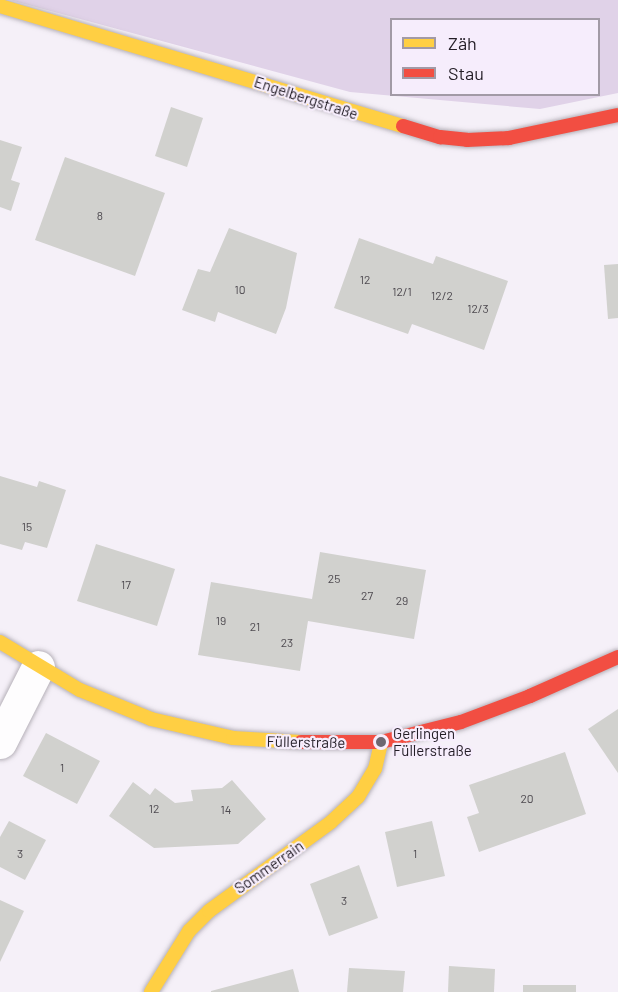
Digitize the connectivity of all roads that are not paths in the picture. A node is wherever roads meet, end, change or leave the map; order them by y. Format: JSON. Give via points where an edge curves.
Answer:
{"nodes":[{"id":1,"x":0,"y":6,"type":"edge"},
{"id":2,"x":618,"y":116,"type":"edge"},
{"id":3,"x":0,"y":642,"type":"edge"},
{"id":4,"x":618,"y":657,"type":"edge"},
{"id":5,"x":38,"y":666,"type":"junction"},
{"id":6,"x":0,"y":742,"type":"edge"},
{"id":7,"x":381,"y":742,"type":"junction"},
{"id":8,"x":151,"y":992,"type":"edge"}],
"edges":[{"from":1,"to":2,"type":"street","name":"Engelbergstraße","via":[[440,137],[509,138]]},
{"from":3,"to":5,"type":"street","name":"Füllerstraße"},
{"from":4,"to":7,"type":"street","name":"Füllerstraße","via":[[461,722]]},
{"from":5,"to":6,"type":"street"},
{"from":5,"to":7,"type":"street","name":"Füllerstraße","via":[[116,706],[189,729],[269,742]]},
{"from":7,"to":8,"type":"street","name":"Sommerrain","via":[[375,769],[358,797],[331,822],[209,910],[189,931]]}]}
